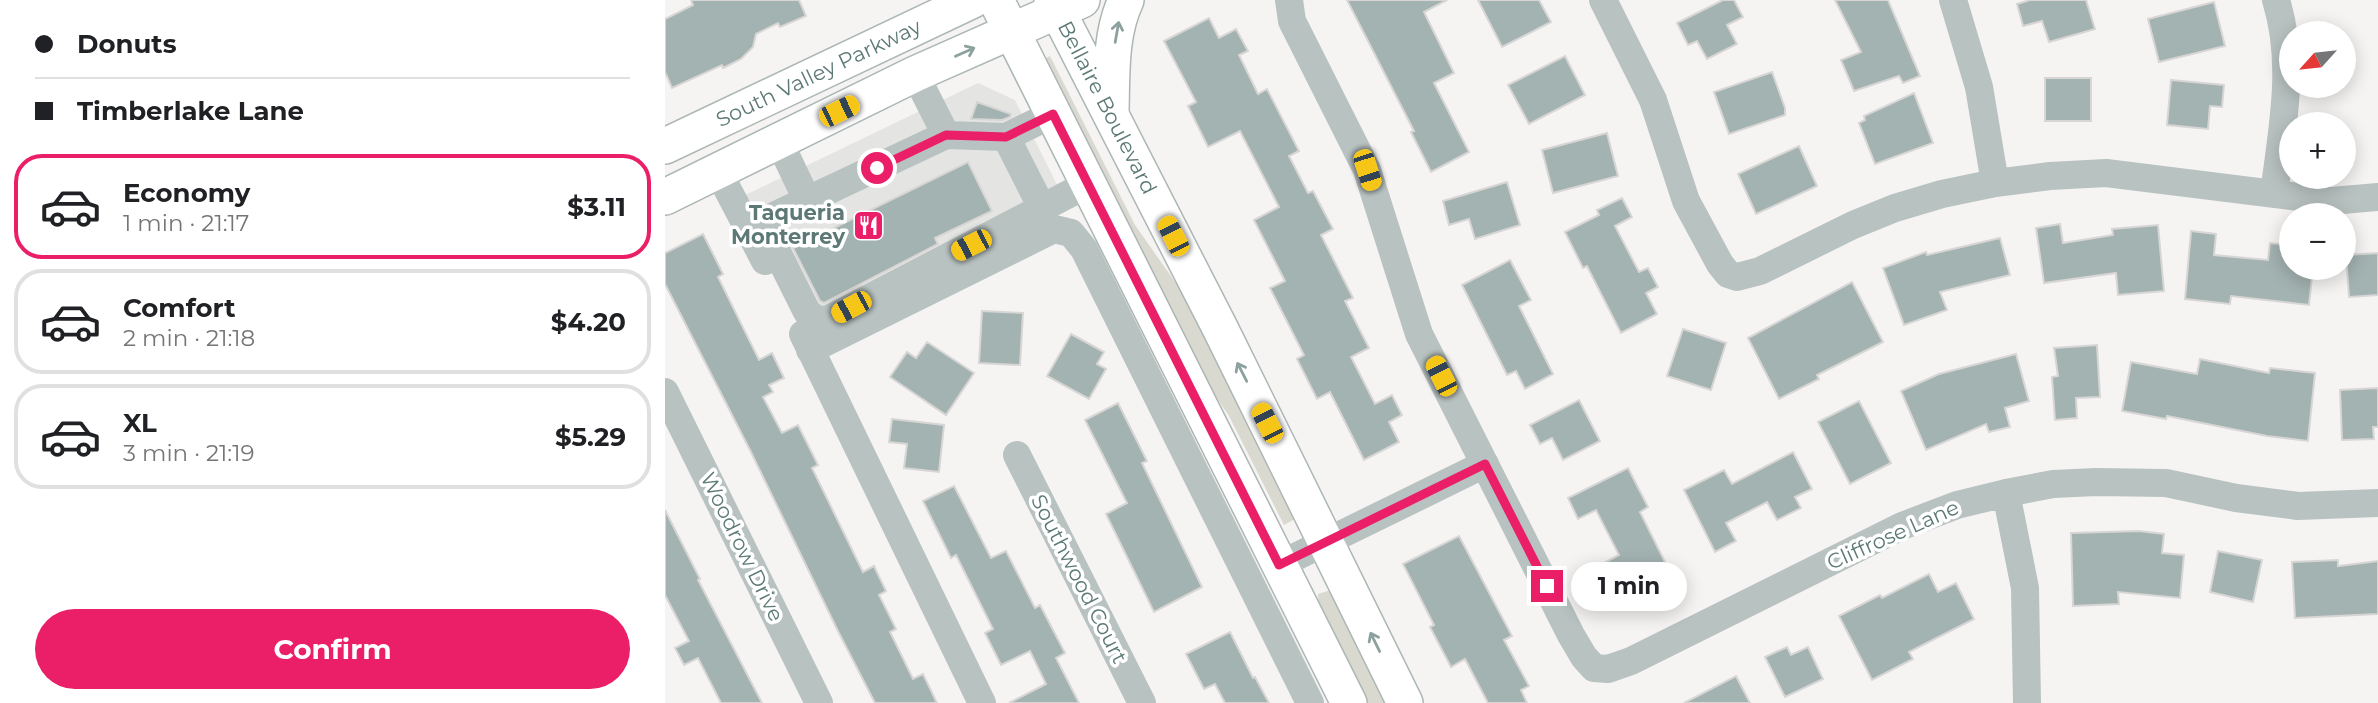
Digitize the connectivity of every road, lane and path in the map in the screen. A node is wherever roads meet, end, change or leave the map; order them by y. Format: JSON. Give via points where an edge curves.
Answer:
{"nodes":[{"id":1,"x":973,"y":0,"type":"edge"},
{"id":2,"x":996,"y":0,"type":"edge"},
{"id":3,"x":1126,"y":0,"type":"edge"},
{"id":4,"x":1289,"y":0,"type":"edge"},
{"id":5,"x":1602,"y":0,"type":"edge"},
{"id":6,"x":1953,"y":0,"type":"edge"},
{"id":7,"x":2276,"y":0,"type":"edge"},
{"id":8,"x":1064,"y":4,"type":"edge"},
{"id":9,"x":1011,"y":31,"type":"junction"},
{"id":10,"x":915,"y":74,"type":"junction"},
{"id":11,"x":1053,"y":114,"type":"junction"},
{"id":12,"x":1111,"y":115,"type":"junction"},
{"id":13,"x":946,"y":135,"type":"junction"},
{"id":14,"x":1006,"y":137,"type":"junction"},
{"id":15,"x":779,"y":141,"type":"junction"},
{"id":16,"x":665,"y":146,"type":"edge"},
{"id":17,"x":718,"y":171,"type":"junction"},
{"id":18,"x":1995,"y":183,"type":"junction"},
{"id":19,"x":1088,"y":184,"type":"junction"},
{"id":20,"x":2274,"y":194,"type":"junction"},
{"id":21,"x":665,"y":197,"type":"edge"},
{"id":22,"x":2378,"y":197,"type":"edge"},
{"id":23,"x":807,"y":200,"type":"junction"},
{"id":24,"x":1042,"y":208,"type":"junction"},
{"id":25,"x":810,"y":350,"type":"junction"},
{"id":26,"x":667,"y":401,"type":"edge"},
{"id":27,"x":1017,"y":455,"type":"dead end"},
{"id":28,"x":1485,"y":464,"type":"junction"},
{"id":29,"x":2006,"y":493,"type":"junction"},
{"id":30,"x":2378,"y":503,"type":"edge"},
{"id":31,"x":1326,"y":541,"type":"junction"},
{"id":32,"x":1279,"y":565,"type":"junction"},
{"id":33,"x":819,"y":703,"type":"edge"},
{"id":34,"x":982,"y":703,"type":"edge"},
{"id":35,"x":1142,"y":703,"type":"edge"},
{"id":36,"x":1310,"y":703,"type":"edge"},
{"id":37,"x":1349,"y":703,"type":"edge"},
{"id":38,"x":1405,"y":703,"type":"edge"},
{"id":39,"x":2027,"y":703,"type":"edge"}],
"edges":[{"from":1,"to":16,"type":"main road","name":"South Valley Parkway"},
{"from":2,"to":9,"type":"main road"},
{"from":12,"to":3,"type":"main road","one_way":true,"via":[[1113,51]]},
{"from":4,"to":28,"type":"street","via":[[1292,21],[1367,170],[1419,334]]},
{"from":5,"to":18,"type":"street","via":[[1653,100],[1686,201],[1728,274],[1737,277],[1760,271],[1895,208]]},
{"from":6,"to":18,"type":"street","via":[[1979,87]]},
{"from":7,"to":20,"type":"street","via":[[2287,56],[2287,95]]},
{"from":8,"to":9,"type":"main road","name":"South Valley Parkway"},
{"from":8,"to":12,"type":"main road","name":"Bellaire Boulevard"},
{"from":10,"to":9,"type":"main road","name":"South Valley Parkway","one_way":true},
{"from":9,"to":11,"type":"main road"},
{"from":10,"to":13,"type":"street"},
{"from":10,"to":15,"type":"main road","name":"South Valley Parkway"},
{"from":11,"to":14,"type":"street"},
{"from":11,"to":19,"type":"main road"},
{"from":31,"to":12,"type":"main road","name":"Bellaire Boulevard","one_way":true},
{"from":13,"to":14,"type":"street"},
{"from":13,"to":23,"type":"street"},
{"from":14,"to":24,"type":"street"},
{"from":15,"to":17,"type":"main road","name":"South Valley Parkway"},
{"from":15,"to":23,"type":"street"},
{"from":17,"to":21,"type":"main road","name":"South Valley Parkway"},
{"from":17,"to":25,"type":"street"},
{"from":18,"to":20,"type":"street","via":[[2105,173]]},
{"from":19,"to":24,"type":"street"},
{"from":19,"to":32,"type":"main road"},
{"from":20,"to":22,"type":"street","via":[[2331,201]]},
{"from":23,"to":24,"type":"street","via":[[776,215],[767,232],[807,312],[827,320]]},
{"from":25,"to":34,"type":"street"},
{"from":25,"to":36,"type":"street","via":[[1054,229],[1071,233],[1084,249]]},
{"from":26,"to":33,"type":"street","name":"Woodrow Drive"},
{"from":27,"to":35,"type":"street","name":"Southwood Court"},
{"from":28,"to":29,"type":"street","name":"Cliffrose Lane","via":[[1584,657],[1594,668],[1608,669],[1902,526]]},
{"from":28,"to":31,"type":"street"},
{"from":29,"to":30,"type":"street","name":"Cliffrose Lane","via":[[2053,484],[2166,483],[2298,506]]},
{"from":29,"to":39,"type":"street","via":[[2025,588]]},
{"from":31,"to":32,"type":"street"},
{"from":38,"to":31,"type":"main road","name":"Bellaire Boulevard","one_way":true},
{"from":32,"to":37,"type":"main road"}]}
